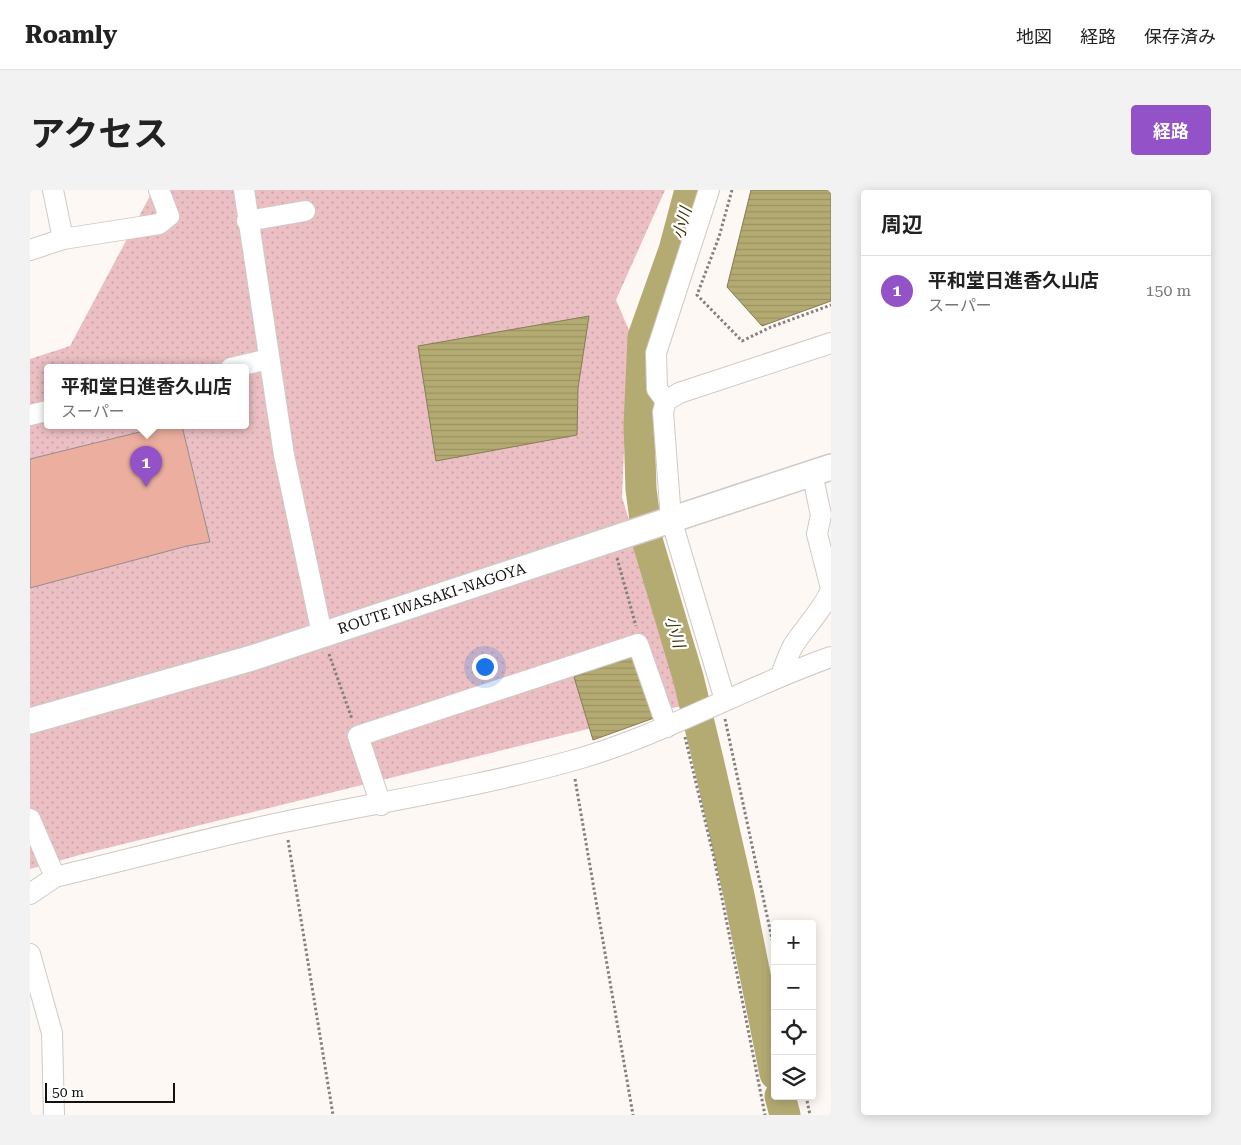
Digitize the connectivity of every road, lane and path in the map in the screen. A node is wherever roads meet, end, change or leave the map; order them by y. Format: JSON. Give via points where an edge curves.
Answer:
{"nodes":[{"id":1,"x":53,"y":190,"type":"edge"},
{"id":2,"x":159,"y":190,"type":"edge"},
{"id":3,"x":244,"y":190,"type":"edge"},
{"id":4,"x":709,"y":190,"type":"edge"},
{"id":5,"x":732,"y":190,"type":"edge"},
{"id":6,"x":305,"y":211,"type":"dead end"},
{"id":7,"x":247,"y":221,"type":"junction"},
{"id":8,"x":63,"y":240,"type":"junction"},
{"id":9,"x":30,"y":250,"type":"edge"},
{"id":10,"x":831,"y":305,"type":"edge"},
{"id":11,"x":831,"y":343,"type":"edge"},
{"id":12,"x":269,"y":359,"type":"junction"},
{"id":13,"x":247,"y":364,"type":"edge"},
{"id":14,"x":666,"y":401,"type":"junction"},
{"id":15,"x":44,"y":412,"type":"edge"},
{"id":16,"x":30,"y":415,"type":"edge"},
{"id":17,"x":821,"y":470,"type":"edge"},
{"id":18,"x":664,"y":521,"type":"junction"},
{"id":19,"x":618,"y":536,"type":"junction"},
{"id":20,"x":830,"y":597,"type":"edge"},
{"id":21,"x":322,"y":634,"type":"junction"},
{"id":22,"x":638,"y":644,"type":"junction"},
{"id":23,"x":831,"y":657,"type":"edge"},
{"id":24,"x":781,"y":675,"type":"junction"},
{"id":25,"x":720,"y":702,"type":"junction"},
{"id":26,"x":30,"y":721,"type":"edge"},
{"id":27,"x":677,"y":722,"type":"junction"},
{"id":28,"x":358,"y":736,"type":"junction"},
{"id":29,"x":572,"y":761,"type":"junction"},
{"id":30,"x":382,"y":805,"type":"junction"},
{"id":31,"x":30,"y":819,"type":"edge"},
{"id":32,"x":285,"y":822,"type":"junction"},
{"id":33,"x":55,"y":877,"type":"junction"},
{"id":34,"x":30,"y":894,"type":"edge"},
{"id":35,"x":771,"y":935,"type":"edge"},
{"id":36,"x":30,"y":954,"type":"edge"},
{"id":37,"x":807,"y":1100,"type":"edge"},
{"id":38,"x":54,"y":1115,"type":"edge"},
{"id":39,"x":333,"y":1115,"type":"edge"},
{"id":40,"x":633,"y":1115,"type":"edge"},
{"id":41,"x":765,"y":1115,"type":"edge"},
{"id":42,"x":810,"y":1115,"type":"edge"}],
"edges":[{"from":1,"to":8,"type":"street"},
{"from":2,"to":8,"type":"street","via":[[169,216],[159,224]]},
{"from":3,"to":7,"type":"street"},
{"from":4,"to":14,"type":"street","via":[[656,353],[657,389]]},
{"from":5,"to":10,"type":"path","via":[[719,237],[697,295],[742,341]]},
{"from":6,"to":7,"type":"street"},
{"from":7,"to":12,"type":"street"},
{"from":8,"to":9,"type":"street"},
{"from":11,"to":14,"type":"street","via":[[679,393]]},
{"from":12,"to":13,"type":"street"},
{"from":12,"to":21,"type":"street","via":[[284,455]]},
{"from":14,"to":18,"type":"street","via":[[663,412],[667,489]]},
{"from":15,"to":16,"type":"street"},
{"from":17,"to":18,"type":"main road","name":"ROUTE IWASAKI-NAGOYA"},
{"from":17,"to":20,"type":"street","via":[[821,515],[817,534],[831,588]]},
{"from":18,"to":19,"type":"main road","name":"ROUTE IWASAKI-NAGOYA"},
{"from":18,"to":25,"type":"street"},
{"from":19,"to":21,"type":"main road","name":"ROUTE IWASAKI-NAGOYA"},
{"from":19,"to":22,"type":"path","via":[[640,640]]},
{"from":20,"to":24,"type":"street","via":[[792,648]]},
{"from":21,"to":26,"type":"main road","name":"ROUTE IWASAKI-NAGOYA","via":[[252,658]]},
{"from":21,"to":28,"type":"path"},
{"from":22,"to":27,"type":"street"},
{"from":22,"to":28,"type":"street"},
{"from":23,"to":24,"type":"street"},
{"from":24,"to":25,"type":"street"},
{"from":25,"to":27,"type":"street"},
{"from":25,"to":35,"type":"path"},
{"from":27,"to":29,"type":"street"},
{"from":27,"to":41,"type":"path","via":[[714,858]]},
{"from":28,"to":30,"type":"street"},
{"from":29,"to":30,"type":"street"},
{"from":29,"to":40,"type":"path"},
{"from":30,"to":32,"type":"street"},
{"from":31,"to":33,"type":"street"},
{"from":32,"to":33,"type":"street"},
{"from":32,"to":39,"type":"path"},
{"from":33,"to":34,"type":"street"},
{"from":36,"to":38,"type":"street","via":[[52,1033]]},
{"from":37,"to":42,"type":"path"}]}
